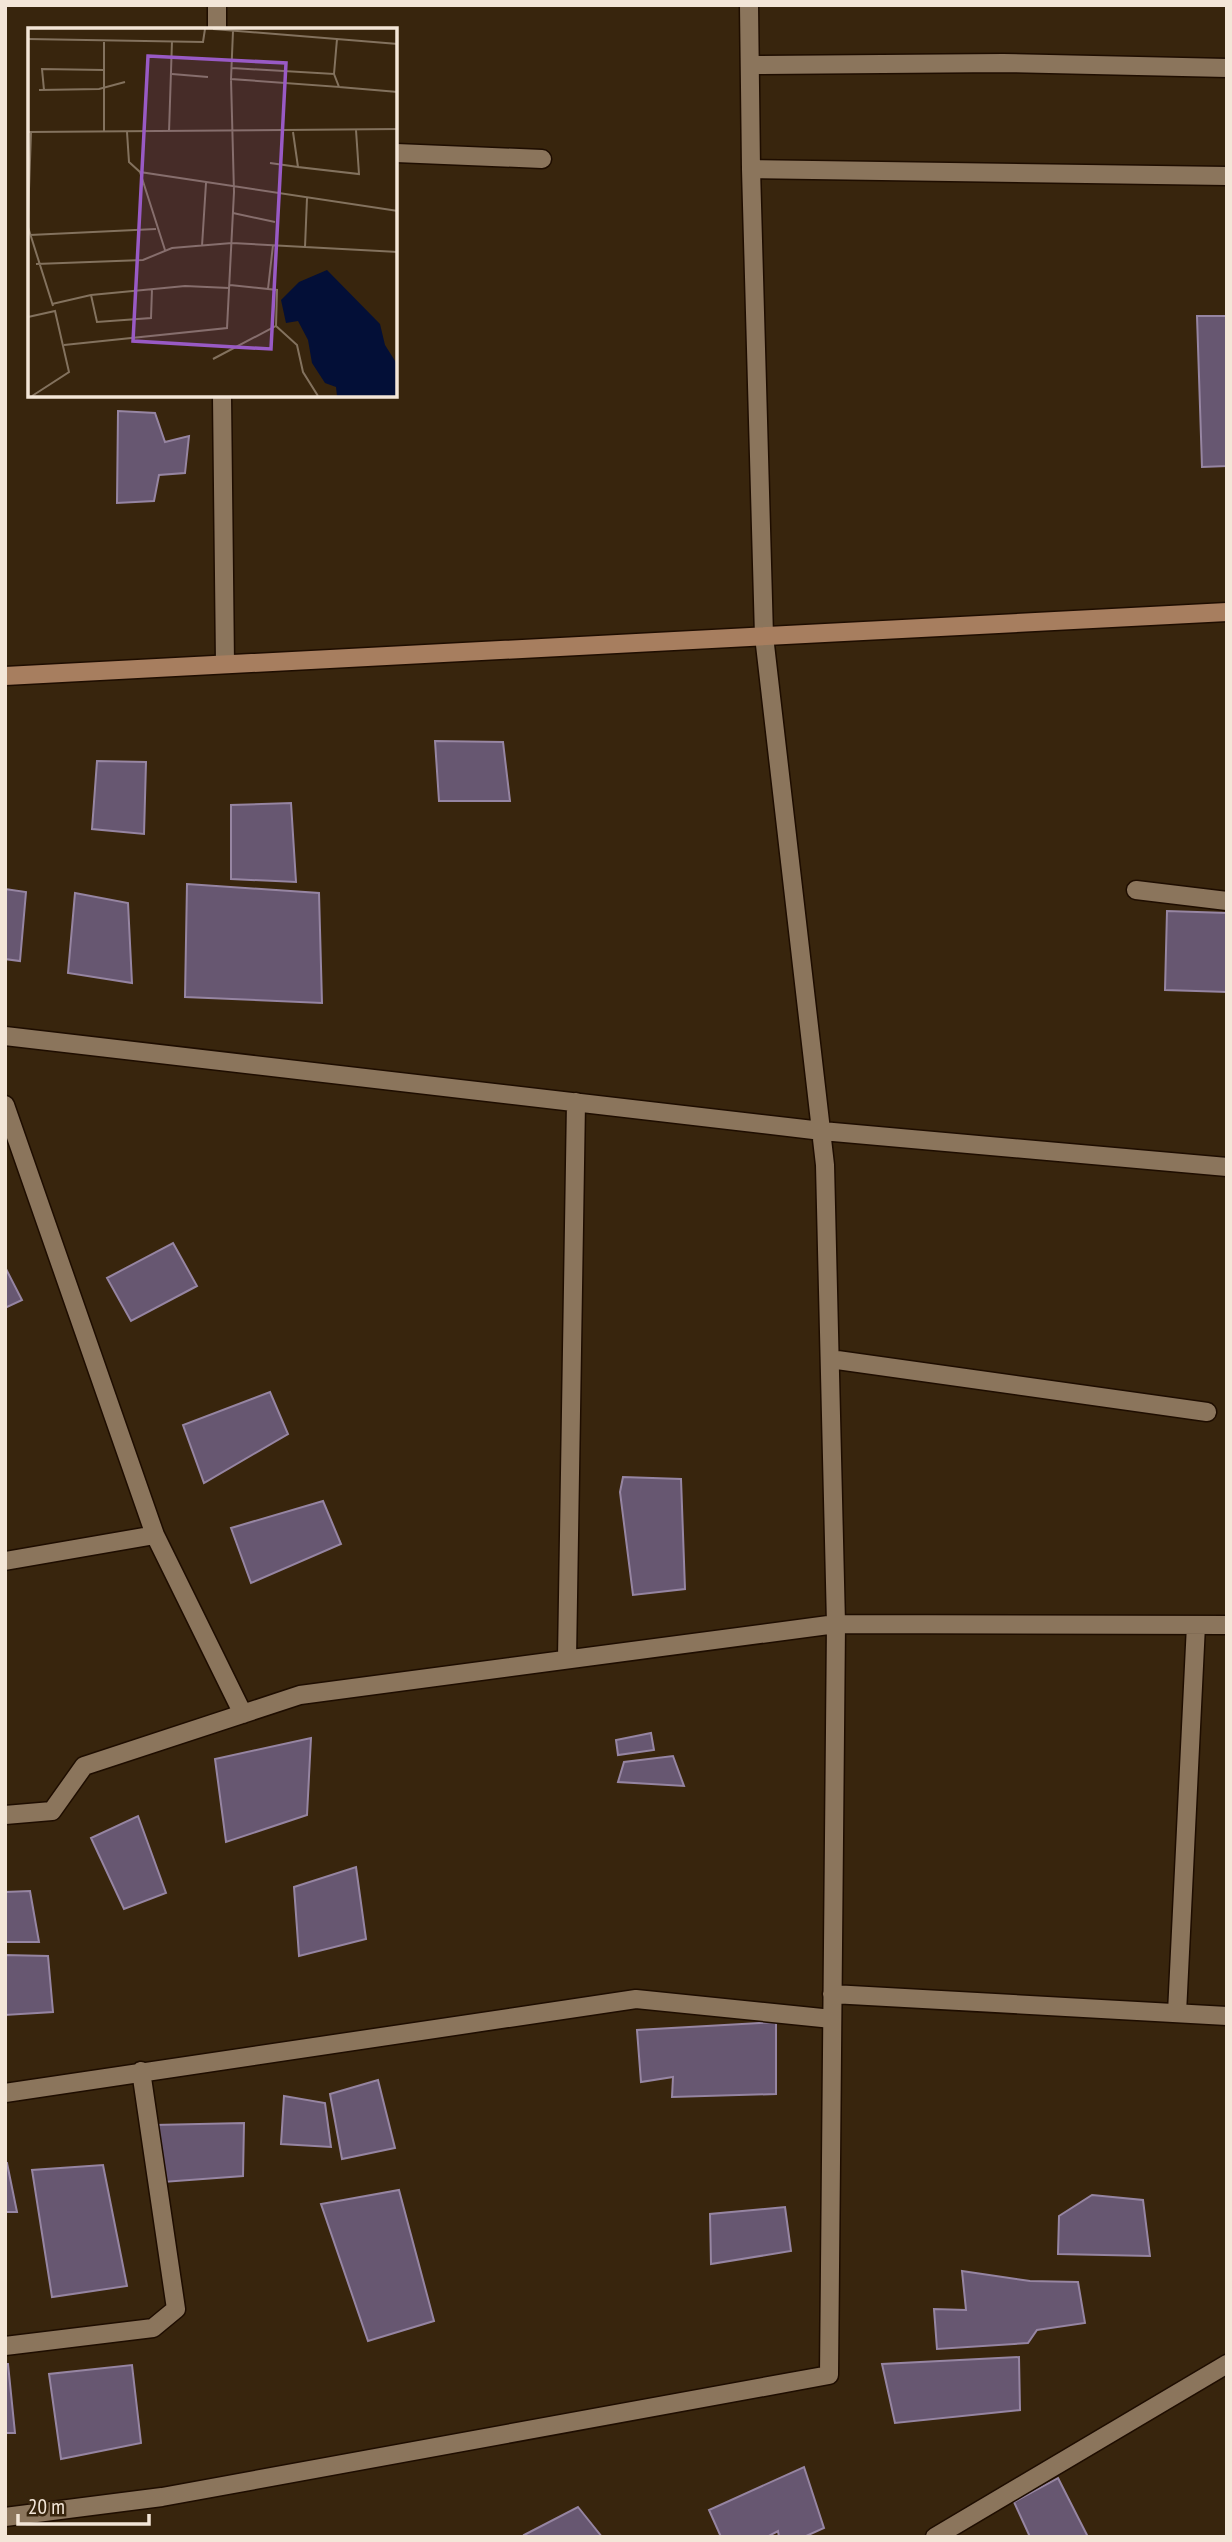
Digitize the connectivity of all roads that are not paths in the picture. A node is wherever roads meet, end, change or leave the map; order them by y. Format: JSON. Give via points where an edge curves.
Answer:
{"nodes":[{"id":1,"x":217,"y":5,"type":"edge"},
{"id":2,"x":749,"y":5,"type":"edge"},
{"id":3,"x":217,"y":28,"type":"edge"},
{"id":4,"x":750,"y":65,"type":"junction"},
{"id":5,"x":1227,"y":68,"type":"edge"},
{"id":6,"x":397,"y":153,"type":"edge"},
{"id":7,"x":542,"y":159,"type":"dead end"},
{"id":8,"x":751,"y":169,"type":"junction"},
{"id":9,"x":1227,"y":176,"type":"edge"},
{"id":10,"x":222,"y":397,"type":"edge"},
{"id":11,"x":1227,"y":612,"type":"edge"},
{"id":12,"x":764,"y":636,"type":"junction"},
{"id":13,"x":225,"y":664,"type":"junction"},
{"id":14,"x":5,"y":676,"type":"edge"},
{"id":15,"x":1136,"y":890,"type":"dead end"},
{"id":16,"x":1227,"y":901,"type":"edge"},
{"id":17,"x":5,"y":1036,"type":"edge"},
{"id":18,"x":576,"y":1102,"type":"junction"},
{"id":19,"x":5,"y":1105,"type":"edge"},
{"id":20,"x":822,"y":1131,"type":"junction"},
{"id":21,"x":1227,"y":1167,"type":"edge"},
{"id":22,"x":830,"y":1359,"type":"junction"},
{"id":23,"x":1207,"y":1412,"type":"dead end"},
{"id":24,"x":155,"y":1535,"type":"junction"},
{"id":25,"x":5,"y":1561,"type":"edge"},
{"id":26,"x":836,"y":1624,"type":"junction"},
{"id":27,"x":1196,"y":1625,"type":"junction"},
{"id":28,"x":1227,"y":1625,"type":"edge"},
{"id":29,"x":567,"y":1659,"type":"junction"},
{"id":30,"x":243,"y":1714,"type":"junction"},
{"id":31,"x":5,"y":1815,"type":"edge"},
{"id":32,"x":832,"y":1994,"type":"junction"},
{"id":33,"x":1177,"y":2013,"type":"junction"},
{"id":34,"x":1227,"y":2016,"type":"edge"},
{"id":35,"x":832,"y":2019,"type":"junction"},
{"id":36,"x":141,"y":2071,"type":"junction"},
{"id":37,"x":5,"y":2093,"type":"edge"},
{"id":38,"x":5,"y":2346,"type":"edge"},
{"id":39,"x":1227,"y":2364,"type":"edge"},
{"id":40,"x":5,"y":2517,"type":"edge"},
{"id":41,"x":935,"y":2537,"type":"edge"}],
"edges":[{"from":1,"to":3,"type":"street"},
{"from":2,"to":4,"type":"street"},
{"from":4,"to":5,"type":"street","via":[[1003,63]]},
{"from":4,"to":8,"type":"street"},
{"from":6,"to":7,"type":"street"},
{"from":8,"to":9,"type":"street"},
{"from":8,"to":12,"type":"street"},
{"from":10,"to":13,"type":"street"},
{"from":11,"to":12,"type":"street"},
{"from":12,"to":13,"type":"street"},
{"from":12,"to":20,"type":"street"},
{"from":13,"to":14,"type":"street"},
{"from":15,"to":16,"type":"street"},
{"from":17,"to":18,"type":"street"},
{"from":18,"to":20,"type":"street"},
{"from":18,"to":29,"type":"street"},
{"from":19,"to":24,"type":"street"},
{"from":20,"to":21,"type":"street"},
{"from":20,"to":22,"type":"street"},
{"from":22,"to":23,"type":"street"},
{"from":22,"to":26,"type":"street"},
{"from":24,"to":25,"type":"street"},
{"from":24,"to":30,"type":"street"},
{"from":26,"to":27,"type":"street"},
{"from":26,"to":29,"type":"street"},
{"from":26,"to":32,"type":"street"},
{"from":27,"to":28,"type":"street"},
{"from":27,"to":33,"type":"street"},
{"from":29,"to":30,"type":"street","via":[[300,1695]]},
{"from":30,"to":31,"type":"street","via":[[84,1766],[52,1811]]},
{"from":32,"to":33,"type":"street"},
{"from":32,"to":35,"type":"street"},
{"from":33,"to":34,"type":"street"},
{"from":35,"to":36,"type":"street","via":[[636,1999]]},
{"from":35,"to":40,"type":"street","via":[[829,2375],[162,2497]]},
{"from":36,"to":37,"type":"street"},
{"from":36,"to":38,"type":"street","via":[[176,2309],[153,2328]]},
{"from":39,"to":41,"type":"street"}]}
